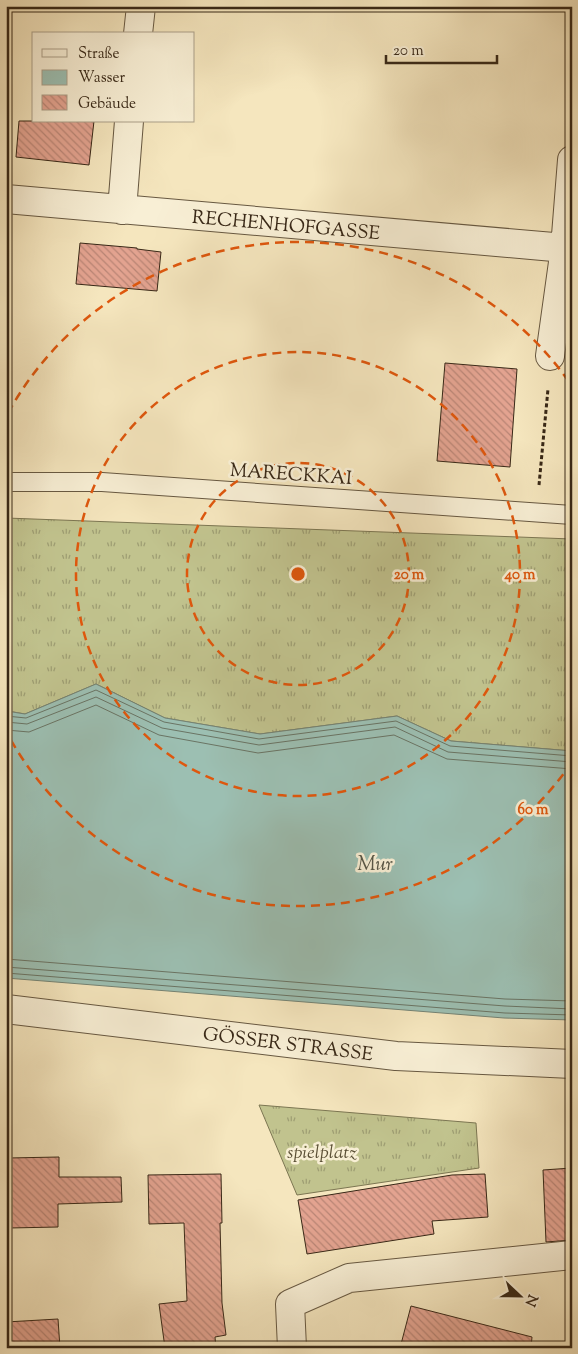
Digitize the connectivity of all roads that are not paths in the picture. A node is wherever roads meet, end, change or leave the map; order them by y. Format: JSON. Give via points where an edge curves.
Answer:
{"nodes":[{"id":1,"x":140,"y":6,"type":"edge"},
{"id":2,"x":138,"y":32,"type":"edge"},
{"id":3,"x":129,"y":122,"type":"edge"},
{"id":4,"x":572,"y":160,"type":"edge"},
{"id":5,"x":6,"y":199,"type":"edge"},
{"id":6,"x":122,"y":210,"type":"junction"},
{"id":7,"x":565,"y":248,"type":"junction"},
{"id":8,"x":550,"y":356,"type":"road end"},
{"id":9,"x":6,"y":482,"type":"edge"},
{"id":10,"x":572,"y":515,"type":"edge"},
{"id":11,"x":6,"y":1009,"type":"edge"},
{"id":12,"x":572,"y":1064,"type":"edge"},
{"id":13,"x":572,"y":1255,"type":"edge"},
{"id":14,"x":292,"y":1348,"type":"edge"}],
"edges":[{"from":1,"to":2,"type":"street"},
{"from":3,"to":6,"type":"street"},
{"from":4,"to":7,"type":"street"},
{"from":5,"to":6,"type":"street","name":"RECHENHOFGASSE"},
{"from":6,"to":7,"type":"street","name":"RECHENHOFGASSE"},
{"from":7,"to":8,"type":"street"},
{"from":9,"to":10,"type":"lane","name":"MARECKKAI","via":[[102,482]]},
{"from":11,"to":12,"type":"street","name":"GÖSSER STRASSE","via":[[396,1056]]},
{"from":13,"to":14,"type":"street","via":[[350,1278],[290,1304]]}]}
